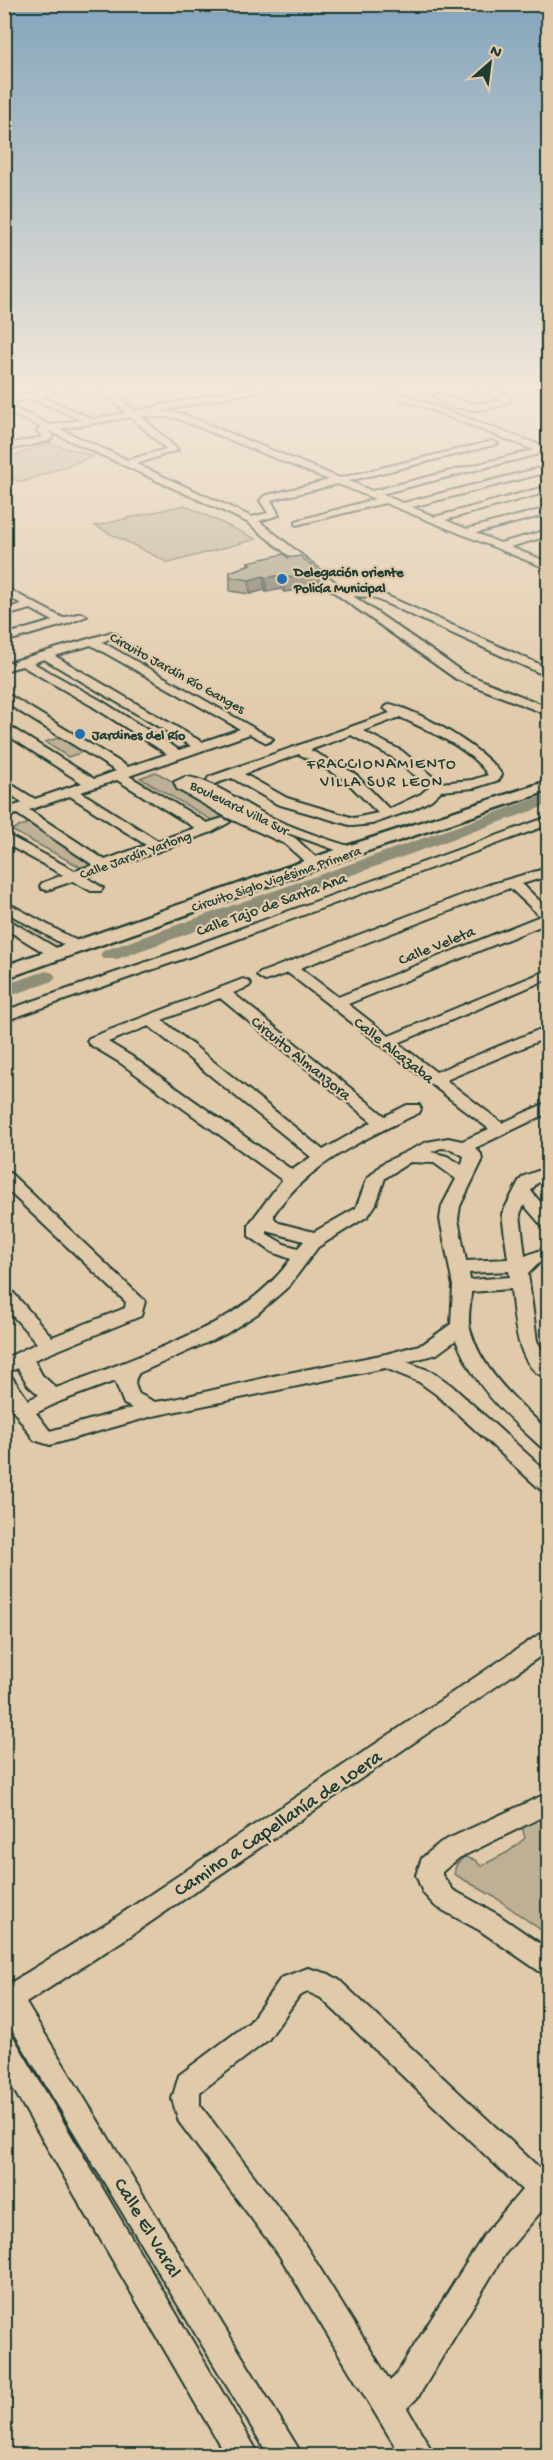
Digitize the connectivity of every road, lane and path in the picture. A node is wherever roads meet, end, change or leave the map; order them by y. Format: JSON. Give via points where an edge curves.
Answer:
{"nodes":[{"id":1,"x":205,"y":499,"type":"edge"},
{"id":2,"x":267,"y":499,"type":"edge"},
{"id":3,"x":388,"y":499,"type":"joint"},
{"id":4,"x":432,"y":499,"type":"edge"},
{"id":5,"x":513,"y":499,"type":"edge"},
{"id":6,"x":405,"y":506,"type":"junction"},
{"id":7,"x":549,"y":511,"type":"edge"},
{"id":8,"x":438,"y":519,"type":"junction"},
{"id":9,"x":251,"y":520,"type":"junction"},
{"id":10,"x":300,"y":523,"type":"dead end"},
{"id":11,"x":469,"y":532,"type":"junction"},
{"id":12,"x":549,"y":533,"type":"edge"},
{"id":13,"x":501,"y":546,"type":"junction"},
{"id":14,"x":549,"y":558,"type":"edge"},
{"id":15,"x":537,"y":561,"type":"junction"},
{"id":16,"x":549,"y":566,"type":"edge"},
{"id":17,"x":4,"y":590,"type":"edge"},
{"id":18,"x":343,"y":594,"type":"junction"},
{"id":19,"x":32,"y":605,"type":"junction"},
{"id":20,"x":4,"y":613,"type":"edge"},
{"id":21,"x":81,"y":616,"type":"dead end"},
{"id":22,"x":63,"y":622,"type":"junction"},
{"id":23,"x":112,"y":635,"type":"dead end"},
{"id":24,"x":4,"y":639,"type":"edge"},
{"id":25,"x":92,"y":641,"type":"junction"},
{"id":26,"x":45,"y":655,"type":"junction"},
{"id":27,"x":23,"y":662,"type":"junction"},
{"id":28,"x":4,"y":668,"type":"edge"},
{"id":29,"x":549,"y":672,"type":"edge"},
{"id":30,"x":4,"y":696,"type":"edge"},
{"id":31,"x":124,"y":699,"type":"junction"},
{"id":32,"x":101,"y":706,"type":"junction"},
{"id":33,"x":549,"y":711,"type":"edge"},
{"id":34,"x":49,"y":723,"type":"junction"},
{"id":35,"x":250,"y":730,"type":"junction"},
{"id":36,"x":352,"y":730,"type":"junction"},
{"id":37,"x":12,"y":732,"type":"edge"},
{"id":38,"x":267,"y":739,"type":"dead end"},
{"id":39,"x":201,"y":747,"type":"junction"},
{"id":40,"x":300,"y":749,"type":"junction"},
{"id":41,"x":178,"y":755,"type":"junction"},
{"id":42,"x":233,"y":773,"type":"junction"},
{"id":43,"x":122,"y":774,"type":"junction"},
{"id":44,"x":214,"y":780,"type":"dead end"},
{"id":45,"x":93,"y":783,"type":"junction"},
{"id":46,"x":4,"y":784,"type":"edge"},
{"id":47,"x":549,"y":786,"type":"edge"},
{"id":48,"x":437,"y":787,"type":"junction"},
{"id":49,"x":71,"y":791,"type":"junction"},
{"id":50,"x":276,"y":797,"type":"junction"},
{"id":51,"x":34,"y":804,"type":"junction"},
{"id":52,"x":245,"y":810,"type":"junction"},
{"id":53,"x":11,"y":812,"type":"edge"},
{"id":54,"x":387,"y":814,"type":"junction"},
{"id":55,"x":549,"y":821,"type":"edge"},
{"id":56,"x":223,"y":822,"type":"dead end"},
{"id":57,"x":207,"y":829,"type":"junction"},
{"id":58,"x":4,"y":837,"type":"edge"},
{"id":59,"x":295,"y":838,"type":"junction"},
{"id":60,"x":158,"y":847,"type":"junction"},
{"id":61,"x":350,"y":852,"type":"junction"},
{"id":62,"x":316,"y":864,"type":"junction"},
{"id":63,"x":104,"y":866,"type":"junction"},
{"id":64,"x":544,"y":873,"type":"dead end"},
{"id":65,"x":75,"y":876,"type":"junction"},
{"id":66,"x":514,"y":884,"type":"junction"},
{"id":67,"x":47,"y":886,"type":"dead end"},
{"id":68,"x":96,"y":888,"type":"dead end"},
{"id":69,"x":4,"y":905,"type":"edge"},
{"id":70,"x":549,"y":917,"type":"edge"},
{"id":71,"x":4,"y":921,"type":"edge"},
{"id":72,"x":78,"y":947,"type":"junction"},
{"id":73,"x":58,"y":954,"type":"junction"},
{"id":74,"x":290,"y":967,"type":"junction"},
{"id":75,"x":4,"y":973,"type":"edge"},
{"id":76,"x":549,"y":974,"type":"edge"},
{"id":77,"x":265,"y":976,"type":"dead end"},
{"id":78,"x":243,"y":984,"type":"dead end"},
{"id":79,"x":222,"y":992,"type":"junction"},
{"id":80,"x":337,"y":1003,"type":"junction"},
{"id":81,"x":4,"y":1016,"type":"edge"},
{"id":82,"x":151,"y":1019,"type":"junction"},
{"id":83,"x":549,"y":1031,"type":"edge"},
{"id":84,"x":387,"y":1042,"type":"junction"},
{"id":85,"x":434,"y":1079,"type":"junction"},
{"id":86,"x":549,"y":1107,"type":"edge"},
{"id":87,"x":413,"y":1109,"type":"dead end"},
{"id":88,"x":382,"y":1122,"type":"junction"},
{"id":89,"x":501,"y":1131,"type":"junction"},
{"id":90,"x":464,"y":1147,"type":"junction"},
{"id":91,"x":320,"y":1156,"type":"junction"},
{"id":92,"x":408,"y":1156,"type":"junction"},
{"id":93,"x":549,"y":1172,"type":"edge"},
{"id":94,"x":4,"y":1177,"type":"edge"},
{"id":95,"x":465,"y":1178,"type":"junction"},
{"id":96,"x":292,"y":1179,"type":"junction"},
{"id":97,"x":522,"y":1191,"type":"junction"},
{"id":98,"x":266,"y":1216,"type":"junction"},
{"id":99,"x":549,"y":1222,"type":"edge"},
{"id":100,"x":317,"y":1239,"type":"junction"},
{"id":101,"x":549,"y":1253,"type":"edge"},
{"id":102,"x":302,"y":1256,"type":"junction"},
{"id":103,"x":519,"y":1274,"type":"junction"},
{"id":104,"x":460,"y":1276,"type":"junction"},
{"id":105,"x":4,"y":1294,"type":"edge"},
{"id":106,"x":460,"y":1327,"type":"junction"},
{"id":107,"x":50,"y":1345,"type":"junction"},
{"id":108,"x":23,"y":1358,"type":"junction"},
{"id":109,"x":386,"y":1361,"type":"junction"},
{"id":110,"x":4,"y":1367,"type":"edge"},
{"id":111,"x":132,"y":1368,"type":"junction"},
{"id":112,"x":549,"y":1371,"type":"edge"},
{"id":113,"x":4,"y":1381,"type":"edge"},
{"id":114,"x":54,"y":1396,"type":"junction"},
{"id":115,"x":153,"y":1409,"type":"junction"},
{"id":116,"x":25,"y":1410,"type":"junction"},
{"id":117,"x":549,"y":1442,"type":"edge"},
{"id":118,"x":549,"y":1485,"type":"edge"},
{"id":119,"x":549,"y":1640,"type":"edge"},
{"id":120,"x":549,"y":1803,"type":"edge"},
{"id":121,"x":549,"y":1963,"type":"edge"},
{"id":122,"x":7,"y":2001,"type":"edge"},
{"id":123,"x":4,"y":2047,"type":"edge"},
{"id":124,"x":545,"y":2192,"type":"edge"},
{"id":125,"x":387,"y":2405,"type":"junction"},
{"id":126,"x":243,"y":2456,"type":"edge"},
{"id":127,"x":287,"y":2456,"type":"edge"},
{"id":128,"x":419,"y":2456,"type":"edge"}],
"edges":[{"from":1,"to":9,"type":"street"},
{"from":2,"to":9,"type":"street","via":[[274,514]]},
{"from":3,"to":6,"type":"street"},
{"from":3,"to":10,"type":"street"},
{"from":4,"to":6,"type":"street"},
{"from":5,"to":8,"type":"street"},
{"from":6,"to":8,"type":"street"},
{"from":7,"to":11,"type":"street"},
{"from":8,"to":11,"type":"street"},
{"from":9,"to":18,"type":"street"},
{"from":11,"to":13,"type":"street"},
{"from":12,"to":13,"type":"street"},
{"from":13,"to":15,"type":"street"},
{"from":14,"to":15,"type":"street"},
{"from":15,"to":16,"type":"street"},
{"from":17,"to":19,"type":"street"},
{"from":18,"to":29,"type":"street","via":[[374,594]]},
{"from":18,"to":33,"type":"street","via":[[460,676]]},
{"from":19,"to":20,"type":"street"},
{"from":19,"to":22,"type":"street"},
{"from":21,"to":22,"type":"street"},
{"from":22,"to":24,"type":"street"},
{"from":23,"to":25,"type":"street","name":"Circuito Jardín Río Ganges"},
{"from":25,"to":26,"type":"street","name":"Circuito Jardín Río Ganges"},
{"from":25,"to":35,"type":"street","name":"Circuito Jardín Río Ganges"},
{"from":26,"to":27,"type":"street","name":"Circuito Jardín Río Ganges"},
{"from":26,"to":31,"type":"street"},
{"from":27,"to":28,"type":"street","name":"Circuito Jardín Río Ganges"},
{"from":27,"to":32,"type":"street"},
{"from":30,"to":34,"type":"street"},
{"from":31,"to":32,"type":"street"},
{"from":31,"to":39,"type":"street"},
{"from":32,"to":41,"type":"street"},
{"from":34,"to":37,"type":"street"},
{"from":34,"to":43,"type":"street"},
{"from":35,"to":38,"type":"street","name":"Circuito Jardín Río Ganges"},
{"from":35,"to":39,"type":"street","name":"Circuito Jardín Río Ganges"},
{"from":36,"to":40,"type":"street"},
{"from":36,"to":48,"type":"street","via":[[397,754]]},
{"from":36,"to":48,"type":"street","via":[[395,711],[465,746],[495,775],[480,783]]},
{"from":37,"to":45,"type":"street"},
{"from":39,"to":41,"type":"street","name":"Circuito Jardín Río Ganges"},
{"from":40,"to":42,"type":"street"},
{"from":40,"to":54,"type":"street","via":[[349,776]]},
{"from":41,"to":43,"type":"street","name":"Circuito Jardín Río Ganges"},
{"from":42,"to":44,"type":"street"},
{"from":42,"to":50,"type":"street"},
{"from":43,"to":45,"type":"street","name":"Circuito Jardín Río Ganges"},
{"from":43,"to":57,"type":"street"},
{"from":45,"to":49,"type":"street","name":"Circuito Jardín Río Ganges"},
{"from":46,"to":51,"type":"street"},
{"from":47,"to":61,"type":"main road","name":"Circuito Siglo Vigésima Primera"},
{"from":48,"to":54,"type":"street","via":[[418,802]]},
{"from":49,"to":51,"type":"street","name":"Circuito Jardín Río Ganges"},
{"from":49,"to":60,"type":"street"},
{"from":50,"to":52,"type":"street"},
{"from":50,"to":54,"type":"street","via":[[353,822]]},
{"from":51,"to":53,"type":"street","name":"Circuito Jardín Río Ganges"},
{"from":52,"to":59,"type":"street","name":"Boulevard Villa Sur"},
{"from":52,"to":59,"type":"street","name":"Boulevard Villa Sur","via":[[194,781],[180,784],[231,814]]},
{"from":53,"to":63,"type":"street"},
{"from":55,"to":81,"type":"street","name":"Calle Tajo de Santa Ana"},
{"from":56,"to":57,"type":"street","name":"Calle Jardín Yarlong"},
{"from":57,"to":60,"type":"street","name":"Calle Jardín Yarlong"},
{"from":58,"to":65,"type":"street"},
{"from":59,"to":61,"type":"street","name":"Boulevard Villa Sur"},
{"from":59,"to":62,"type":"street","name":"Boulevard Villa Sur"},
{"from":60,"to":63,"type":"street","name":"Calle Jardín Yarlong"},
{"from":61,"to":62,"type":"main road","name":"Circuito Siglo Vigésima Primera"},
{"from":62,"to":72,"type":"main road","name":"Circuito Siglo Vigésima Primera"},
{"from":63,"to":65,"type":"street","name":"Calle Jardín Yarlong"},
{"from":64,"to":66,"type":"street"},
{"from":65,"to":67,"type":"street","name":"Calle Jardín Yarlong"},
{"from":65,"to":68,"type":"street"},
{"from":66,"to":70,"type":"street"},
{"from":66,"to":74,"type":"street","via":[[493,888]]},
{"from":69,"to":72,"type":"street"},
{"from":70,"to":80,"type":"street","name":"Calle Veleta"},
{"from":71,"to":73,"type":"street"},
{"from":72,"to":73,"type":"main road","name":"Circuito Siglo Vigésima Primera"},
{"from":73,"to":75,"type":"main road","name":"Circuito Siglo Vigésima Primera"},
{"from":74,"to":77,"type":"street"},
{"from":74,"to":80,"type":"street","name":"Calle Alcazaba"},
{"from":76,"to":84,"type":"street"},
{"from":78,"to":79,"type":"street"},
{"from":79,"to":82,"type":"street"},
{"from":79,"to":88,"type":"street","name":"Circuito Almanzora"},
{"from":80,"to":84,"type":"street","name":"Calle Alcazaba"},
{"from":82,"to":91,"type":"street"},
{"from":82,"to":96,"type":"street","via":[[95,1041]]},
{"from":83,"to":85,"type":"street"},
{"from":84,"to":85,"type":"street","name":"Calle Alcazaba"},
{"from":85,"to":89,"type":"street","name":"Calle Alcazaba"},
{"from":86,"to":89,"type":"street"},
{"from":87,"to":88,"type":"street"},
{"from":88,"to":91,"type":"street"},
{"from":89,"to":90,"type":"street"},
{"from":90,"to":92,"type":"street","via":[[443,1142]]},
{"from":90,"to":95,"type":"street","via":[[472,1154]]},
{"from":91,"to":96,"type":"street"},
{"from":92,"to":95,"type":"street","via":[[443,1160]]},
{"from":92,"to":100,"type":"street","via":[[379,1174],[364,1209]]},
{"from":93,"to":97,"type":"street","via":[[530,1180]]},
{"from":94,"to":107,"type":"street","via":[[136,1301],[134,1312]]},
{"from":95,"to":104,"type":"street","via":[[449,1219]]},
{"from":96,"to":98,"type":"street"},
{"from":97,"to":99,"type":"street"},
{"from":97,"to":103,"type":"street","via":[[511,1214]]},
{"from":98,"to":100,"type":"street","via":[[267,1224],[273,1227]]},
{"from":98,"to":102,"type":"street","via":[[258,1224],[258,1236]]},
{"from":100,"to":102,"type":"street"},
{"from":101,"to":103,"type":"street","via":[[535,1257]]},
{"from":102,"to":111,"type":"street","via":[[269,1294],[243,1316]]},
{"from":103,"to":104,"type":"street"},
{"from":103,"to":112,"type":"street","via":[[527,1341]]},
{"from":104,"to":106,"type":"street"},
{"from":105,"to":107,"type":"street"},
{"from":106,"to":109,"type":"street","via":[[430,1349]]},
{"from":106,"to":117,"type":"street","via":[[476,1365],[502,1399]]},
{"from":107,"to":108,"type":"street"},
{"from":108,"to":110,"type":"street"},
{"from":108,"to":114,"type":"street","via":[[36,1384]]},
{"from":109,"to":115,"type":"street"},
{"from":109,"to":118,"type":"street","via":[[426,1377],[444,1390]]},
{"from":111,"to":114,"type":"street"},
{"from":111,"to":115,"type":"street","via":[[124,1386],[131,1399]]},
{"from":113,"to":116,"type":"street"},
{"from":114,"to":116,"type":"street"},
{"from":115,"to":116,"type":"street","via":[[50,1438],[41,1435]]},
{"from":119,"to":122,"type":"street","name":"Camino a Capellanía de Loera"},
{"from":120,"to":121,"type":"street","via":[[450,1850],[431,1866],[429,1875],[444,1898]]},
{"from":122,"to":127,"type":"street","name":"Calle El Varal"},
{"from":123,"to":126,"type":"street"},
{"from":124,"to":125,"type":"street","via":[[494,2246],[407,2386]]},
{"from":124,"to":125,"type":"street","via":[[320,1983],[308,1980],[290,1987],[259,2031],[189,2084],[185,2093],[189,2113],[289,2245]]},
{"from":125,"to":128,"type":"street"}]}
